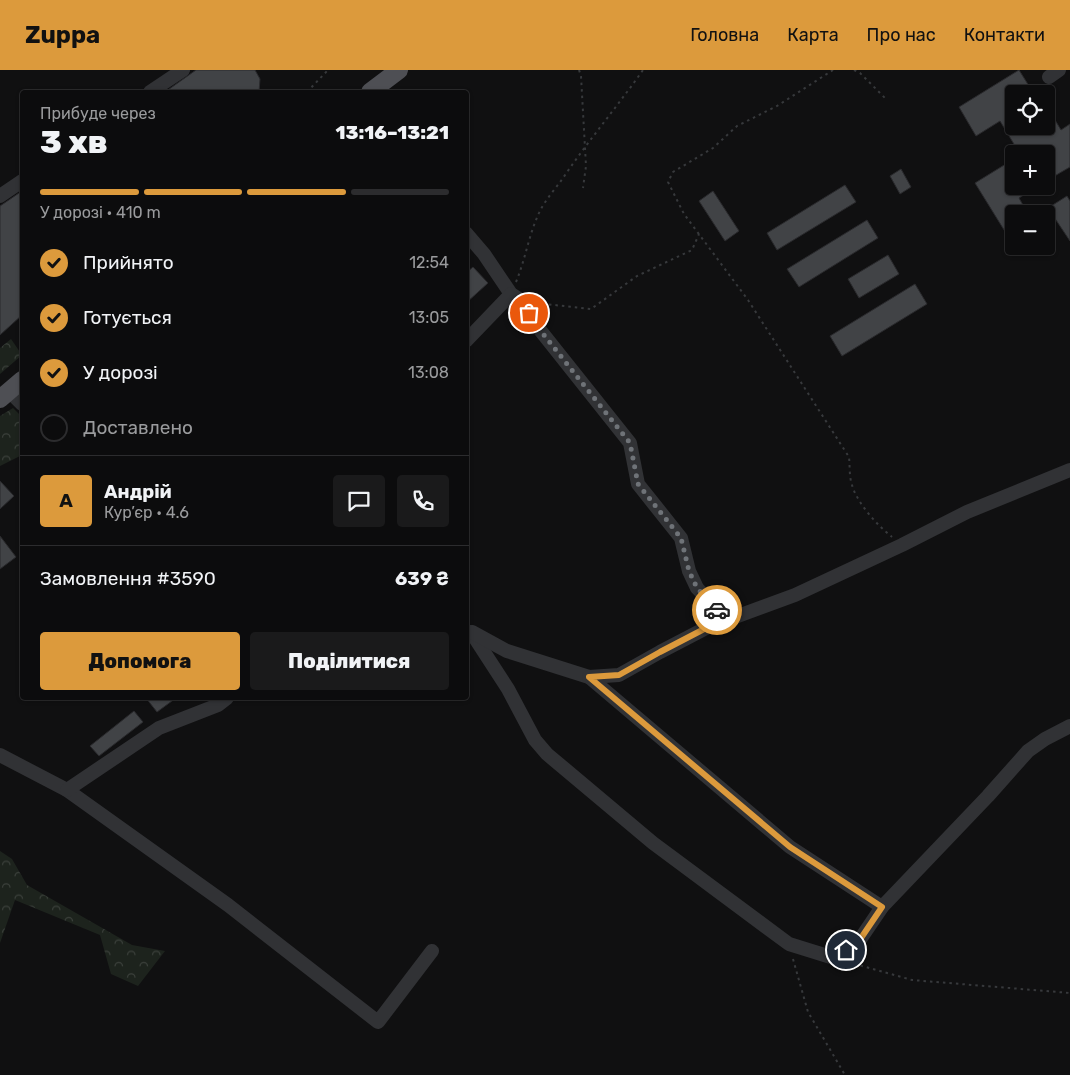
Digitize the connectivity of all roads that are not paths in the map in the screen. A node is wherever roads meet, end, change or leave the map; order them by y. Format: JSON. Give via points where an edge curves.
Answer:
{"nodes":[{"id":1,"x":183,"y":70,"type":"edge"},
{"id":2,"x":399,"y":70,"type":"edge"},
{"id":3,"x":153,"y":90,"type":"edge"},
{"id":4,"x":373,"y":90,"type":"edge"},
{"id":5,"x":20,"y":181,"type":"edge"},
{"id":6,"x":0,"y":196,"type":"edge"},
{"id":7,"x":469,"y":236,"type":"edge"},
{"id":8,"x":517,"y":298,"type":"junction"},
{"id":9,"x":469,"y":338,"type":"edge"},
{"id":10,"x":11,"y":390,"type":"edge"},
{"id":11,"x":20,"y":401,"type":"edge"},
{"id":12,"x":1070,"y":470,"type":"edge"},
{"id":13,"x":735,"y":617,"type":"junction"},
{"id":14,"x":469,"y":630,"type":"edge"},
{"id":15,"x":589,"y":677,"type":"junction"},
{"id":16,"x":224,"y":700,"type":"edge"},
{"id":17,"x":1070,"y":726,"type":"edge"},
{"id":18,"x":0,"y":755,"type":"edge"},
{"id":19,"x":67,"y":790,"type":"junction"},
{"id":20,"x":882,"y":907,"type":"junction"},
{"id":21,"x":432,"y":951,"type":"dead end"}],
"edges":[{"from":1,"to":3,"type":"street"},
{"from":2,"to":4,"type":"main road"},
{"from":5,"to":6,"type":"street"},
{"from":7,"to":8,"type":"street"},
{"from":8,"to":9,"type":"street"},
{"from":8,"to":13,"type":"street","via":[[630,443],[638,484],[681,538],[697,588],[718,610]]},
{"from":10,"to":11,"type":"street"},
{"from":12,"to":13,"type":"street","via":[[967,512],[795,595]]},
{"from":13,"to":15,"type":"street","via":[[708,627],[619,675]]},
{"from":14,"to":15,"type":"street","via":[[506,650]]},
{"from":14,"to":20,"type":"street","via":[[508,689],[534,740],[546,754],[653,843],[789,944],[834,958],[859,941]]},
{"from":15,"to":20,"type":"street","via":[[790,847]]},
{"from":16,"to":19,"type":"street","via":[[159,728]]},
{"from":17,"to":20,"type":"street","via":[[1028,751]]},
{"from":18,"to":19,"type":"street"},
{"from":19,"to":21,"type":"street","via":[[228,905],[378,1022]]}]}
